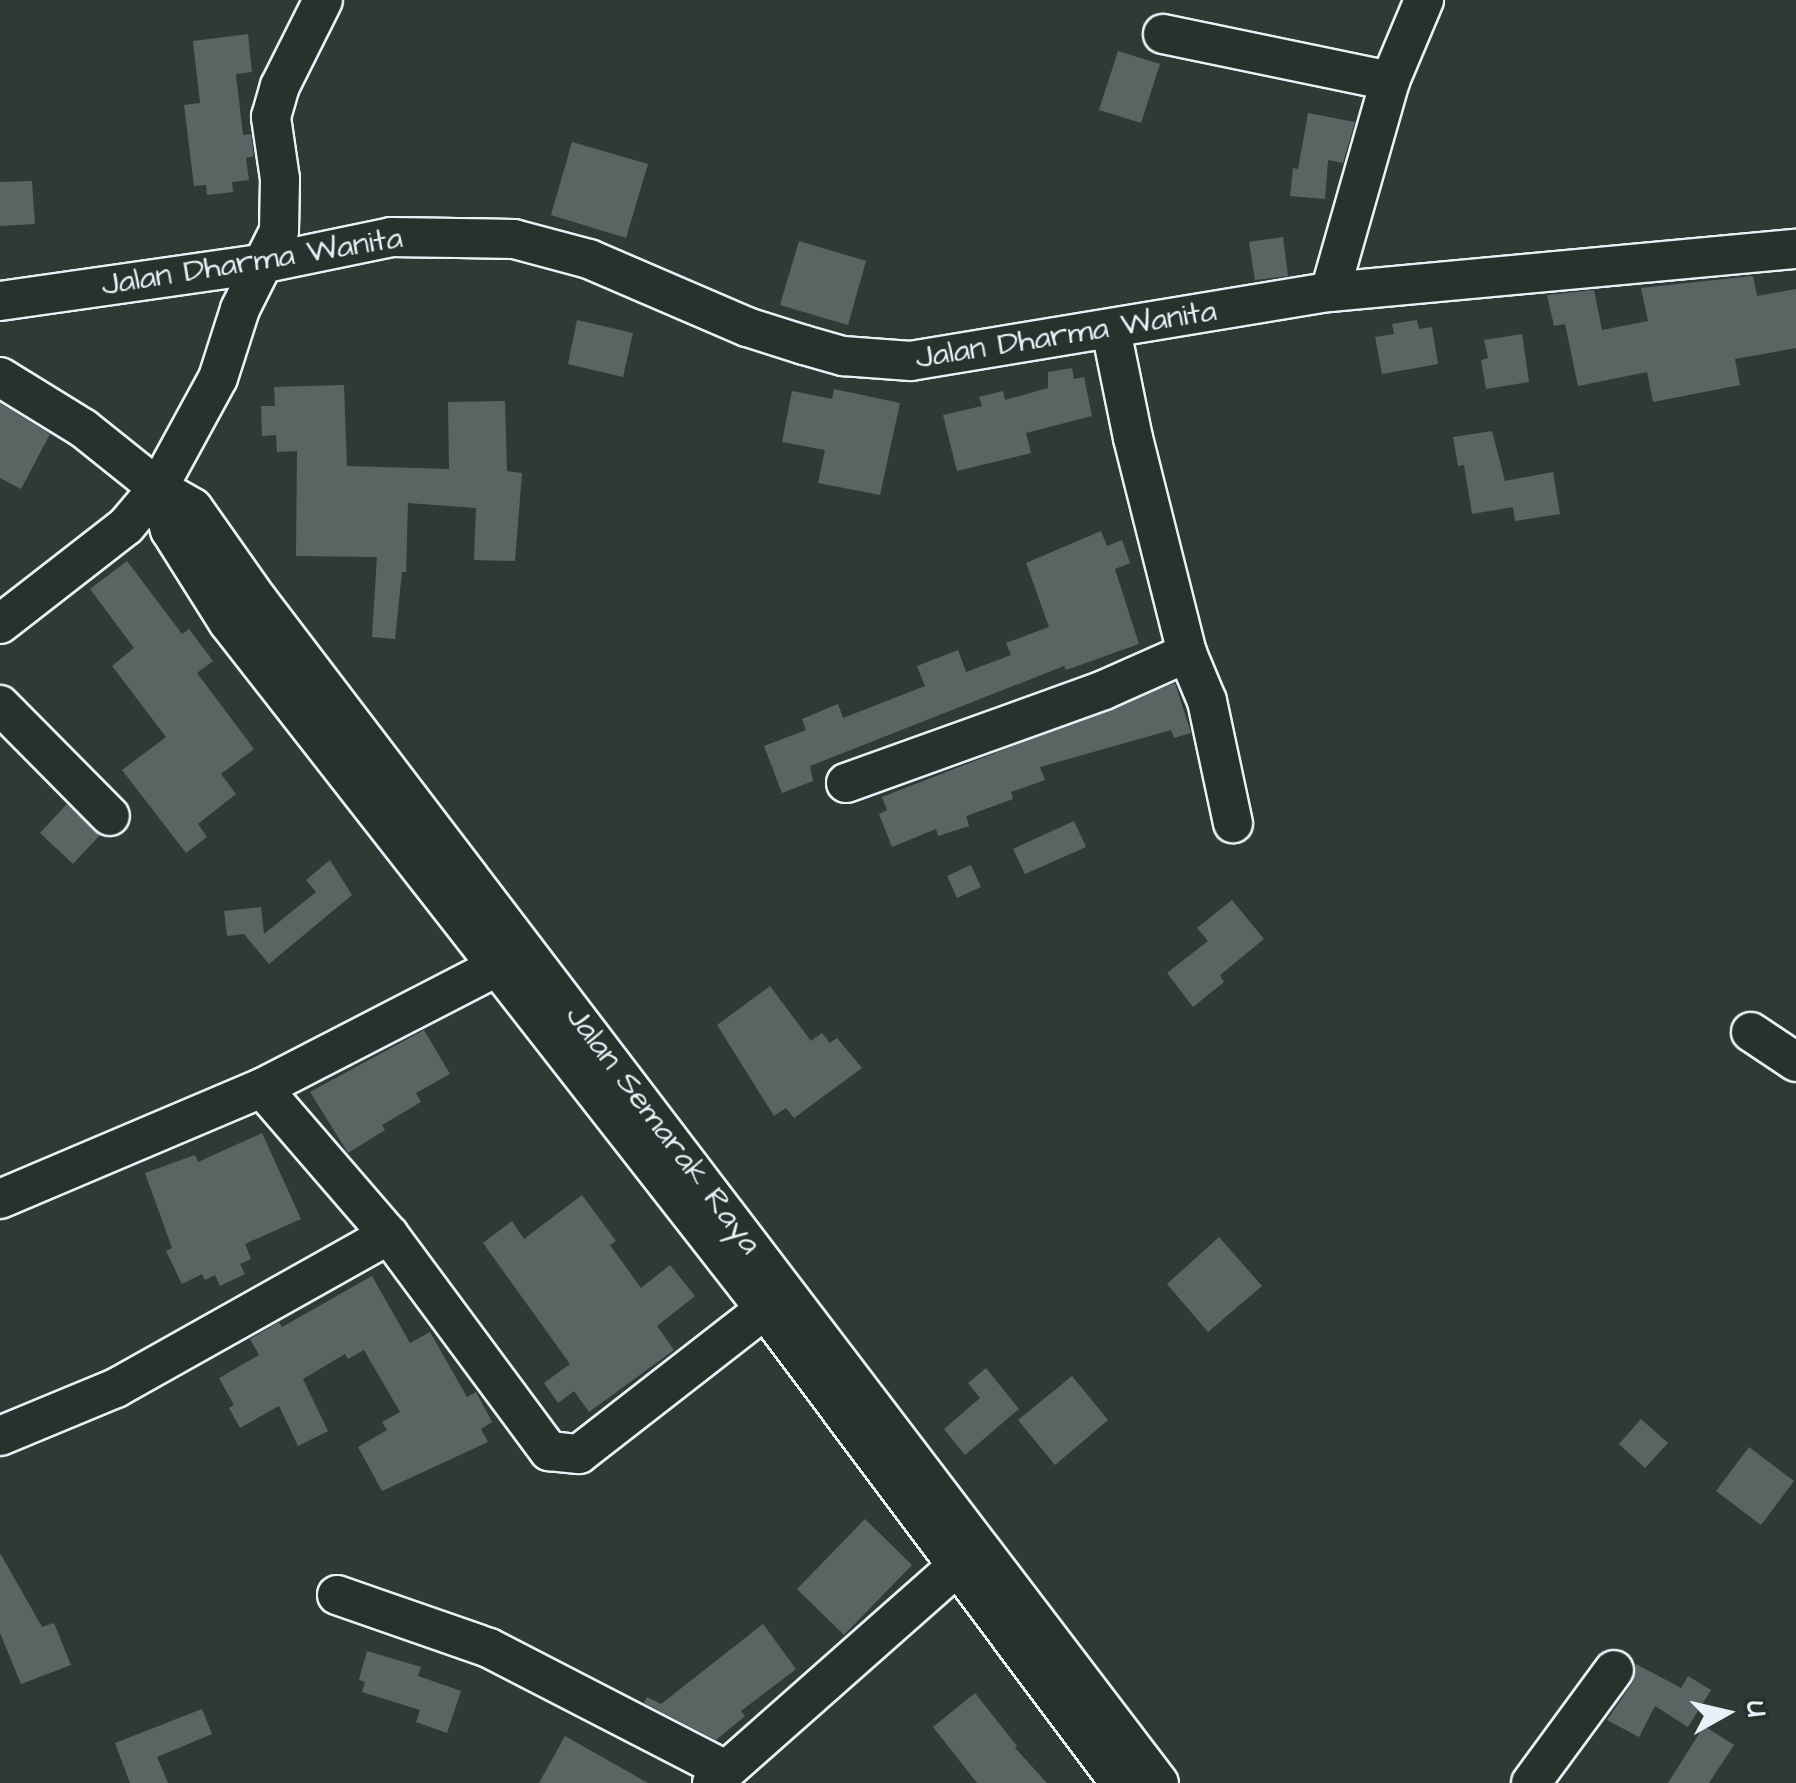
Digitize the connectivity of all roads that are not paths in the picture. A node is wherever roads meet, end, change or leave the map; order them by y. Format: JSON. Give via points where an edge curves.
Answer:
{"nodes":[{"id":1,"x":322,"y":0,"type":"edge"},
{"id":2,"x":1424,"y":0,"type":"edge"},
{"id":3,"x":1163,"y":34,"type":"dead end"},
{"id":4,"x":1390,"y":81,"type":"junction"},
{"id":5,"x":1796,"y":249,"type":"edge"},
{"id":6,"x":266,"y":263,"type":"junction"},
{"id":7,"x":1330,"y":292,"type":"junction"},
{"id":8,"x":0,"y":301,"type":"edge"},
{"id":9,"x":1111,"y":330,"type":"junction"},
{"id":10,"x":0,"y":376,"type":"edge"},
{"id":11,"x":158,"y":488,"type":"junction"},
{"id":12,"x":0,"y":624,"type":"edge"},
{"id":13,"x":1188,"y":653,"type":"junction"},
{"id":14,"x":0,"y":704,"type":"edge"},
{"id":15,"x":846,"y":783,"type":"dead end"},
{"id":16,"x":110,"y":816,"type":"dead end"},
{"id":17,"x":1233,"y":823,"type":"dead end"},
{"id":18,"x":512,"y":960,"type":"junction"},
{"id":19,"x":1751,"y":1032,"type":"dead end"},
{"id":20,"x":1796,"y":1062,"type":"edge"},
{"id":21,"x":262,"y":1088,"type":"junction"},
{"id":22,"x":0,"y":1199,"type":"edge"},
{"id":23,"x":388,"y":1235,"type":"junction"},
{"id":24,"x":764,"y":1309,"type":"junction"},
{"id":25,"x":0,"y":1436,"type":"edge"},
{"id":26,"x":964,"y":1553,"type":"junction"},
{"id":27,"x":337,"y":1596,"type":"dead end"},
{"id":28,"x":1614,"y":1670,"type":"dead end"},
{"id":29,"x":1132,"y":1774,"type":"edge"},
{"id":30,"x":718,"y":1777,"type":"edge"},
{"id":31,"x":1531,"y":1783,"type":"edge"}],
"edges":[{"from":1,"to":6,"type":"street","via":[[271,117],[280,205],[279,231]]},
{"from":2,"to":4,"type":"street"},
{"from":3,"to":4,"type":"street"},
{"from":4,"to":7,"type":"street"},
{"from":5,"to":7,"type":"street","name":"Jalan Dharma Wanita"},
{"from":6,"to":8,"type":"street","name":"Jalan Dharma Wanita"},
{"from":6,"to":9,"type":"street","name":"Jalan Dharma Wanita","via":[[392,237],[514,239],[590,260],[748,327],[843,356],[882,360],[941,358]]},
{"from":6,"to":11,"type":"street","via":[[240,308],[218,378]]},
{"from":7,"to":9,"type":"street","name":"Jalan Dharma Wanita"},
{"from":9,"to":13,"type":"street"},
{"from":10,"to":11,"type":"street","name":"Jalan Semarak Raya","via":[[83,428]]},
{"from":11,"to":12,"type":"street","via":[[126,526]]},
{"from":11,"to":18,"type":"street","name":"Jalan Semarak Raya","via":[[193,508]]},
{"from":13,"to":15,"type":"street"},
{"from":13,"to":17,"type":"street","via":[[1206,701]]},
{"from":14,"to":16,"type":"street"},
{"from":18,"to":21,"type":"street"},
{"from":18,"to":24,"type":"street","name":"Jalan Semarak Raya"},
{"from":18,"to":26,"type":"street","name":"Jalan Semarak Raya"},
{"from":19,"to":20,"type":"street"},
{"from":21,"to":22,"type":"street"},
{"from":21,"to":23,"type":"street"},
{"from":23,"to":24,"type":"street","via":[[549,1451],[568,1456]]},
{"from":23,"to":25,"type":"street","via":[[116,1388]]},
{"from":24,"to":26,"type":"street","name":"Jalan Semarak Raya"},
{"from":26,"to":29,"type":"street","name":"Jalan Semarak Raya"},
{"from":26,"to":30,"type":"street"},
{"from":27,"to":30,"type":"street","via":[[489,1648]]},
{"from":28,"to":31,"type":"street"}]}
